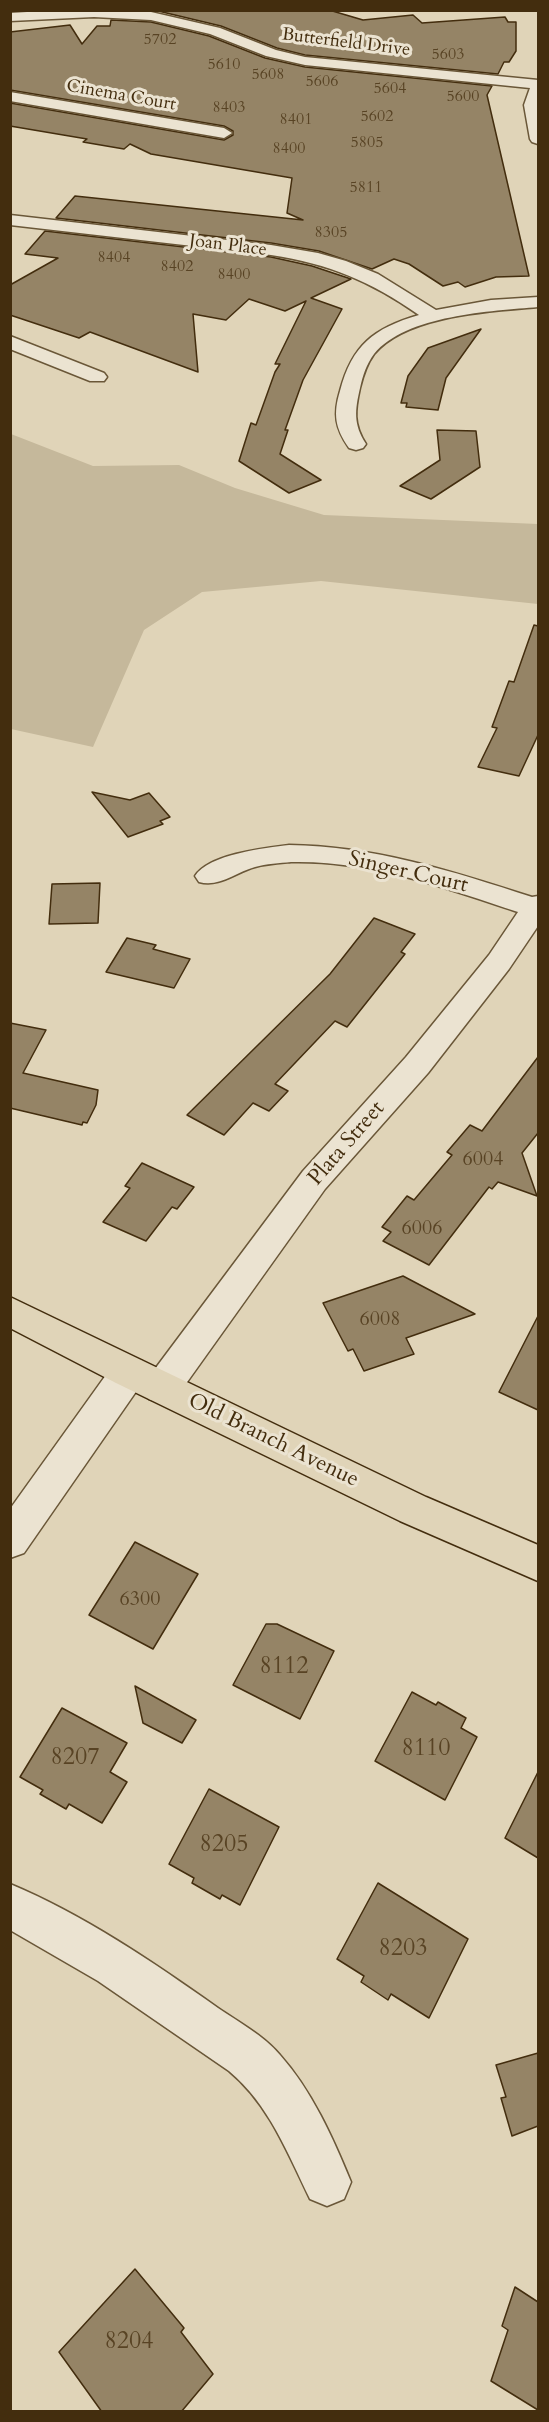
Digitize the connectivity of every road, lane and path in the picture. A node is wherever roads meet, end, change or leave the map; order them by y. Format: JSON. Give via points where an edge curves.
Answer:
{"nodes":[{"id":1,"x":10,"y":17,"type":"edge"},
{"id":2,"x":538,"y":85,"type":"edge"},
{"id":3,"x":10,"y":96,"type":"edge"},
{"id":4,"x":224,"y":134,"type":"dead end"},
{"id":5,"x":538,"y":139,"type":"edge"},
{"id":6,"x":10,"y":220,"type":"edge"},
{"id":7,"x":538,"y":302,"type":"edge"},
{"id":8,"x":432,"y":315,"type":"junction"},
{"id":9,"x":10,"y":342,"type":"edge"},
{"id":10,"x":97,"y":377,"type":"dead end"},
{"id":11,"x":356,"y":444,"type":"dead end"},
{"id":12,"x":209,"y":876,"type":"dead end"},
{"id":13,"x":538,"y":908,"type":"edge"},
{"id":14,"x":10,"y":1311,"type":"edge"},
{"id":15,"x":129,"y":1372,"type":"junction"},
{"id":16,"x":162,"y":1388,"type":"junction"},
{"id":17,"x":10,"y":1540,"type":"edge"},
{"id":18,"x":538,"y":1563,"type":"edge"},
{"id":19,"x":10,"y":1906,"type":"edge"},
{"id":20,"x":327,"y":2182,"type":"dead end"}],
"edges":[{"from":1,"to":2,"type":"street","name":"Butterfield Drive","via":[[94,13],[151,16],[215,31],[271,53],[305,61]]},
{"from":2,"to":5,"type":"street","via":[[532,105]]},
{"from":3,"to":4,"type":"street","name":"Cinema Court"},
{"from":6,"to":8,"type":"street","name":"Joan Place","via":[[324,260],[361,272]]},
{"from":7,"to":8,"type":"street"},
{"from":8,"to":11,"type":"street","via":[[388,334],[356,366],[343,413],[347,431]]},
{"from":9,"to":10,"type":"street"},
{"from":12,"to":13,"type":"street","name":"Singer Court","via":[[256,858],[339,856],[406,868]]},
{"from":13,"to":16,"type":"street","name":"Plata Street","via":[[417,1065],[314,1180]]},
{"from":14,"to":15,"type":"main road","name":"Old Branch Avenue"},
{"from":15,"to":16,"type":"main road","name":"Old Branch Avenue"},
{"from":15,"to":17,"type":"street"},
{"from":16,"to":18,"type":"main road","name":"Old Branch Avenue","via":[[412,1509]]},
{"from":19,"to":20,"type":"street","via":[[168,1998],[241,2049],[285,2098]]}]}
